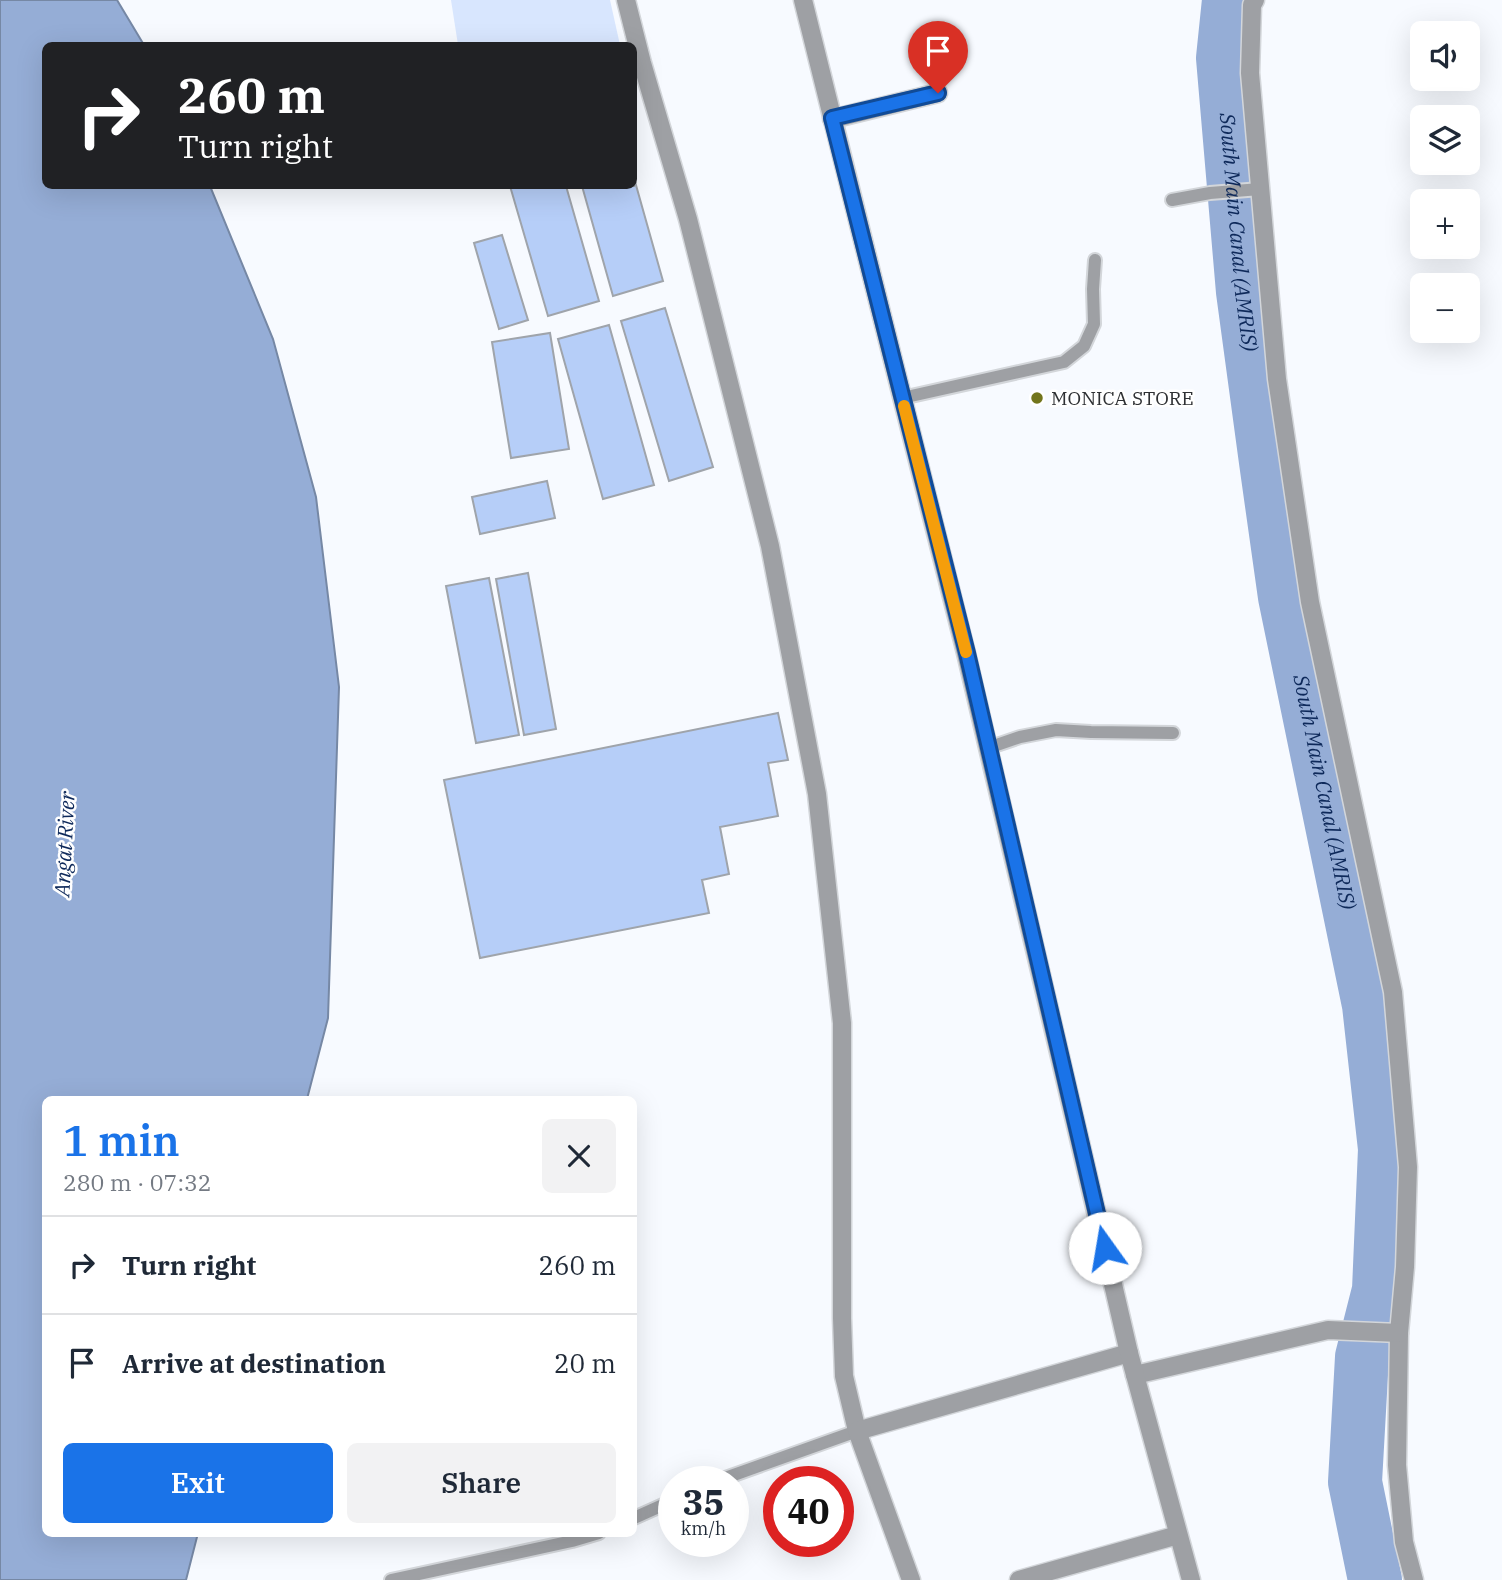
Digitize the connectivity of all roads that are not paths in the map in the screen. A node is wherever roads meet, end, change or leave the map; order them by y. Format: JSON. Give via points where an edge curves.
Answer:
{"nodes":[{"id":1,"x":626,"y":0,"type":"edge"},
{"id":2,"x":803,"y":0,"type":"edge"},
{"id":3,"x":1255,"y":0,"type":"edge"},
{"id":4,"x":637,"y":42,"type":"edge"},
{"id":5,"x":637,"y":43,"type":"edge"},
{"id":6,"x":938,"y":93,"type":"dead end"},
{"id":7,"x":832,"y":118,"type":"junction"},
{"id":8,"x":1260,"y":189,"type":"junction"},
{"id":9,"x":1172,"y":200,"type":"dead end"},
{"id":10,"x":1095,"y":260,"type":"dead end"},
{"id":11,"x":902,"y":398,"type":"junction"},
{"id":12,"x":1173,"y":733,"type":"dead end"},
{"id":13,"x":988,"y":748,"type":"junction"},
{"id":14,"x":1390,"y":1332,"type":"junction"},
{"id":15,"x":1129,"y":1353,"type":"junction"},
{"id":16,"x":1135,"y":1375,"type":"junction"},
{"id":17,"x":857,"y":1431,"type":"junction"},
{"id":18,"x":749,"y":1470,"type":"edge"},
{"id":19,"x":658,"y":1507,"type":"edge"},
{"id":20,"x":637,"y":1517,"type":"edge"},
{"id":21,"x":1178,"y":1535,"type":"junction"},
{"id":22,"x":586,"y":1537,"type":"edge"},
{"id":23,"x":391,"y":1580,"type":"edge"},
{"id":24,"x":911,"y":1580,"type":"edge"},
{"id":25,"x":1019,"y":1580,"type":"edge"},
{"id":26,"x":1191,"y":1580,"type":"edge"},
{"id":27,"x":1414,"y":1580,"type":"edge"}],
"edges":[{"from":1,"to":4,"type":"street"},
{"from":2,"to":7,"type":"street"},
{"from":3,"to":8,"type":"street","via":[[1250,73]]},
{"from":5,"to":17,"type":"street","via":[[688,219],[770,546],[817,794],[842,1023],[844,1376]]},
{"from":6,"to":7,"type":"street"},
{"from":7,"to":11,"type":"street"},
{"from":8,"to":9,"type":"lane"},
{"from":8,"to":14,"type":"street","via":[[1277,379],[1310,602],[1393,992],[1408,1167],[1405,1266]]},
{"from":10,"to":11,"type":"lane","via":[[1094,324],[1084,346],[1064,362]]},
{"from":11,"to":13,"type":"street"},
{"from":12,"to":13,"type":"lane","via":[[1056,730]]},
{"from":13,"to":15,"type":"street"},
{"from":14,"to":16,"type":"street","via":[[1328,1330]]},
{"from":14,"to":27,"type":"street","via":[[1404,1542]]},
{"from":15,"to":16,"type":"street"},
{"from":15,"to":17,"type":"street"},
{"from":16,"to":21,"type":"street"},
{"from":17,"to":18,"type":"lane"},
{"from":17,"to":24,"type":"street"},
{"from":19,"to":20,"type":"lane"},
{"from":21,"to":25,"type":"street"},
{"from":21,"to":26,"type":"street"},
{"from":22,"to":23,"type":"lane"}]}
